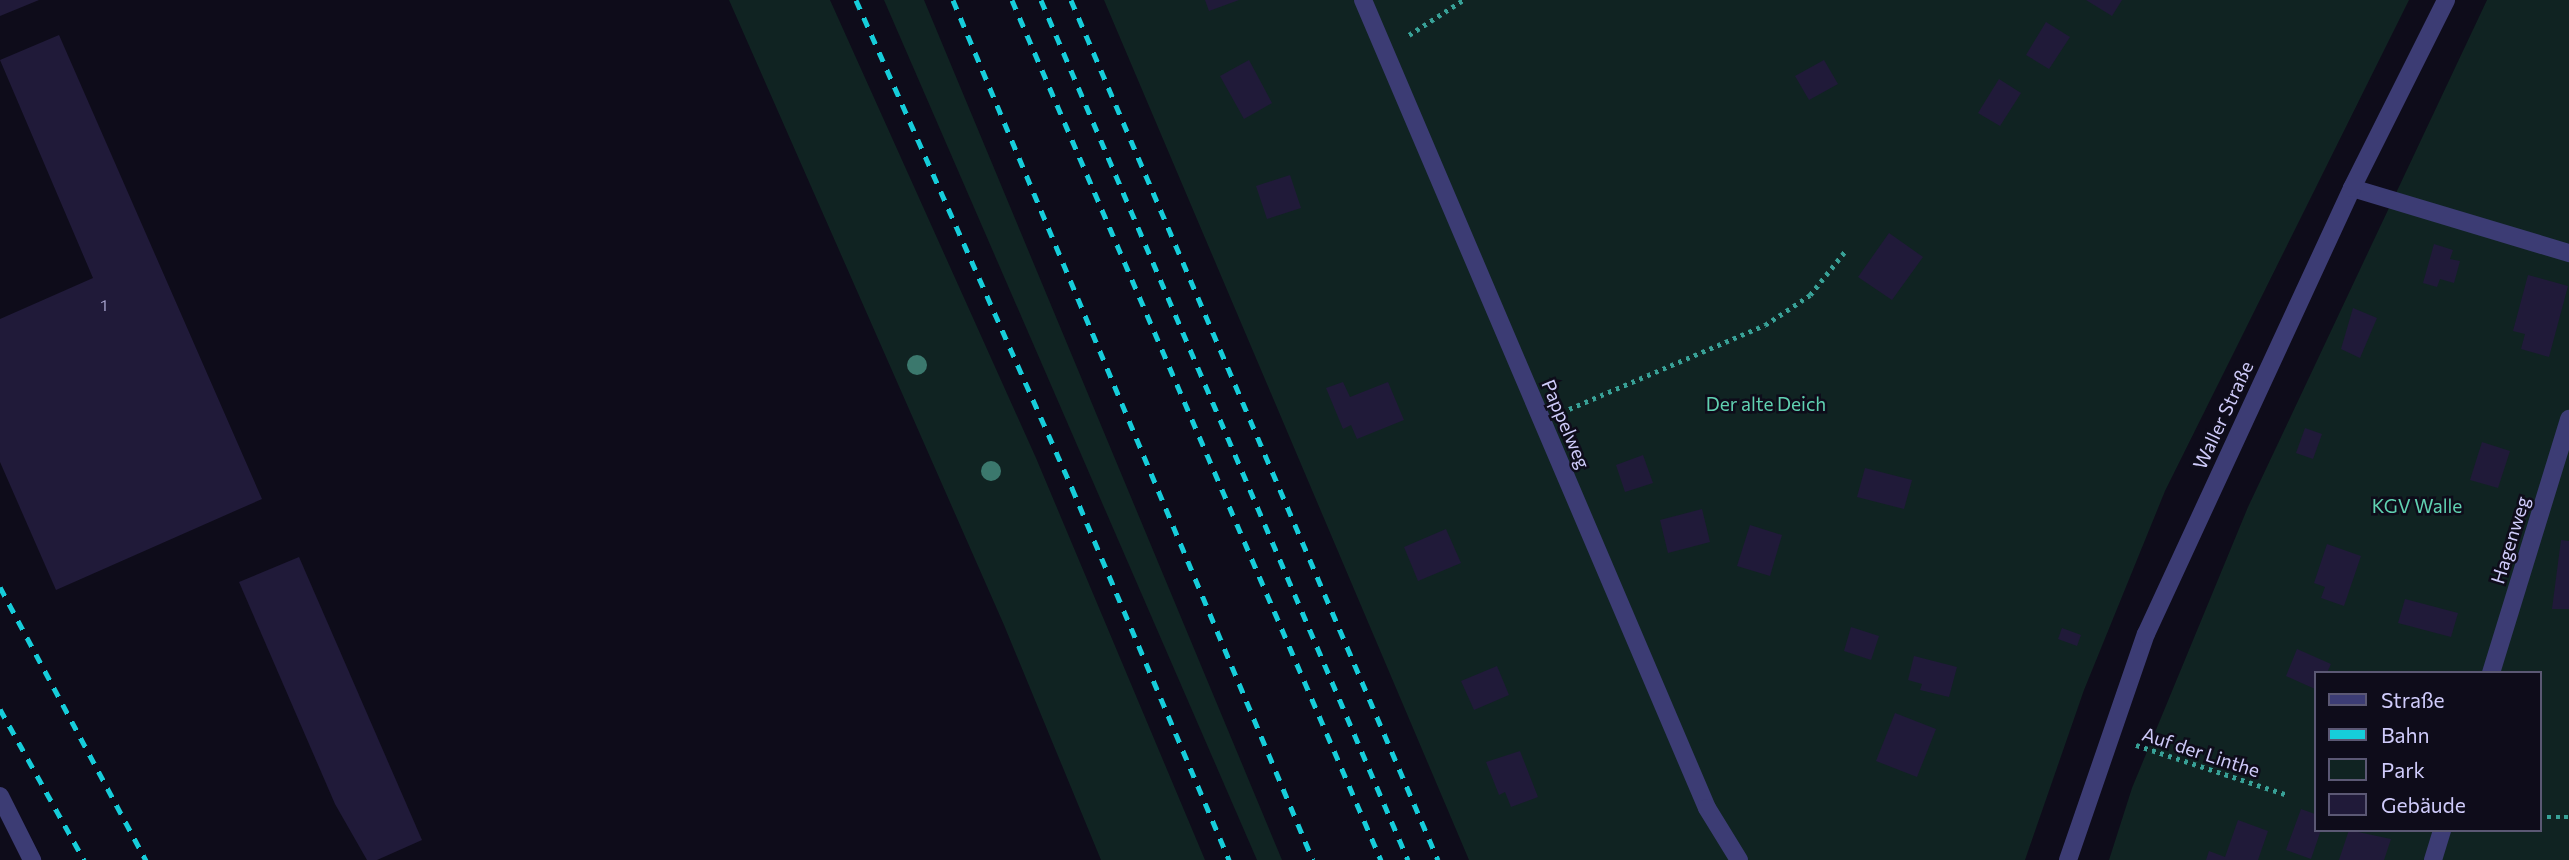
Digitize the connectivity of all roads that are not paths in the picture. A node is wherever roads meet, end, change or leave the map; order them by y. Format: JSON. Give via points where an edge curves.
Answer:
{"nodes":[{"id":1,"x":1363,"y":0,"type":"edge"},
{"id":2,"x":2446,"y":0,"type":"edge"},
{"id":3,"x":2352,"y":188,"type":"junction"},
{"id":4,"x":2569,"y":253,"type":"edge"},
{"id":5,"x":2569,"y":419,"type":"edge"},
{"id":6,"x":2492,"y":671,"type":"edge"},
{"id":7,"x":0,"y":796,"type":"edge"},
{"id":8,"x":2441,"y":832,"type":"edge"},
{"id":9,"x":32,"y":860,"type":"edge"},
{"id":10,"x":1739,"y":860,"type":"edge"},
{"id":11,"x":2068,"y":860,"type":"edge"},
{"id":12,"x":2433,"y":860,"type":"edge"}],
"edges":[{"from":1,"to":10,"type":"street","name":"Pappelweg","via":[[1707,808]]},
{"from":2,"to":3,"type":"street","name":"Waller Straße"},
{"from":3,"to":4,"type":"street"},
{"from":3,"to":11,"type":"street","name":"Waller Straße","via":[[2146,634]]},
{"from":5,"to":6,"type":"street","name":"Hagenweg"},
{"from":7,"to":9,"type":"street"},
{"from":8,"to":12,"type":"street"}]}
